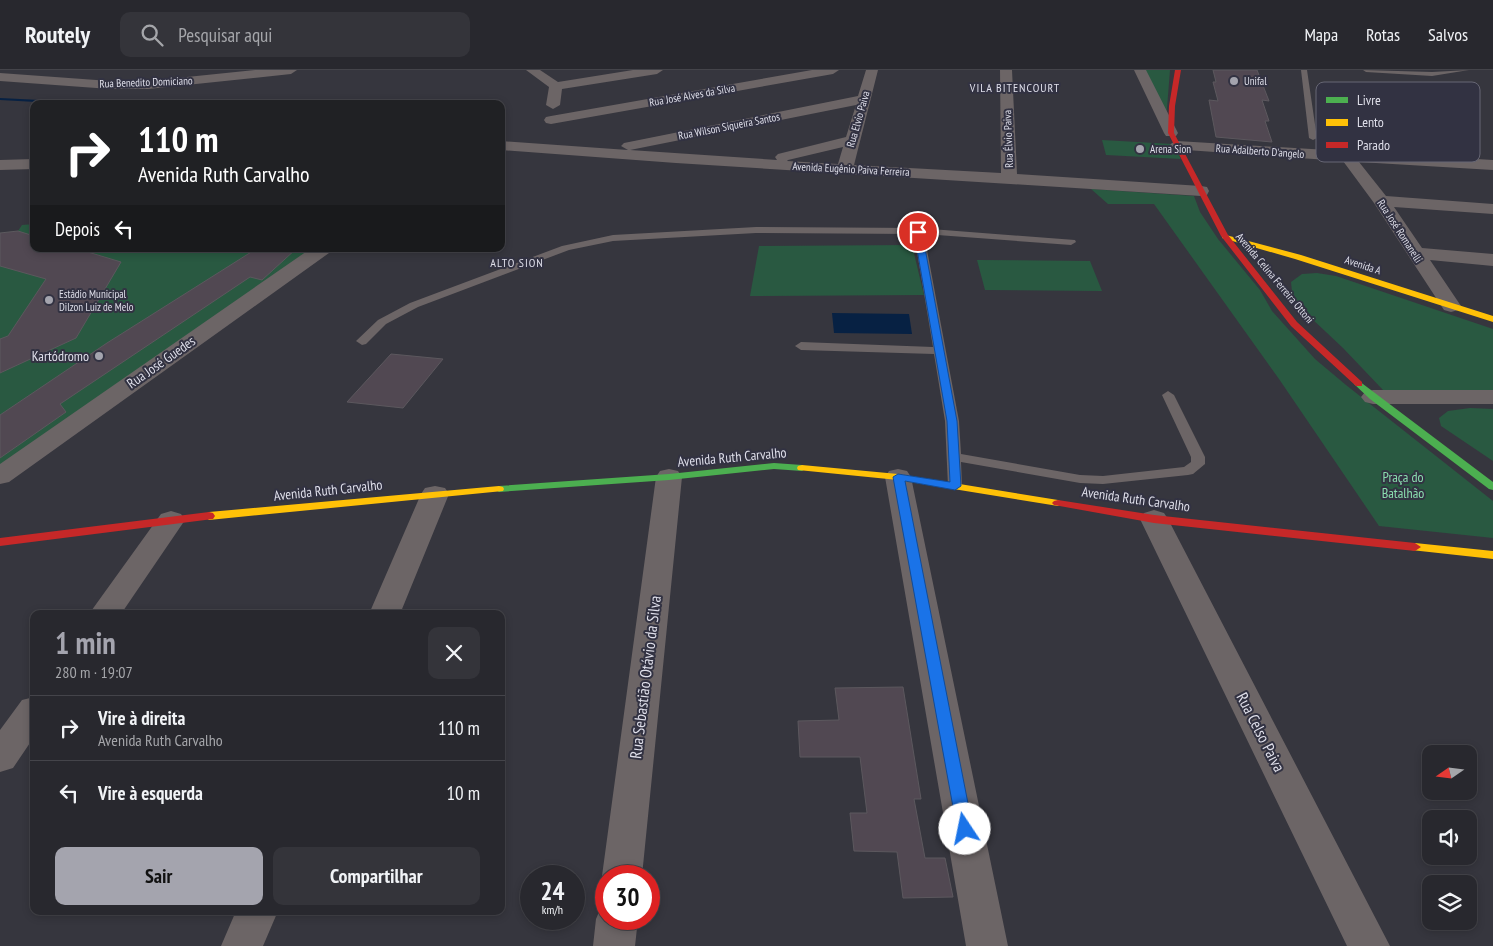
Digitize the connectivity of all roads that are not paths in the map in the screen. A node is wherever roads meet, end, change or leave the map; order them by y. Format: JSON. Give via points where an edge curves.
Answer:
{"nodes":[{"id":1,"x":281,"y":70,"type":"edge"},
{"id":2,"x":290,"y":70,"type":"edge"},
{"id":3,"x":532,"y":70,"type":"edge"},
{"id":4,"x":657,"y":70,"type":"edge"},
{"id":5,"x":833,"y":70,"type":"edge"},
{"id":6,"x":872,"y":70,"type":"edge"},
{"id":7,"x":1006,"y":70,"type":"edge"},
{"id":8,"x":1140,"y":70,"type":"edge"},
{"id":9,"x":1178,"y":70,"type":"edge"},
{"id":10,"x":1304,"y":70,"type":"edge"},
{"id":11,"x":1366,"y":70,"type":"edge"},
{"id":12,"x":1466,"y":70,"type":"edge"},
{"id":13,"x":0,"y":77,"type":"edge"},
{"id":14,"x":556,"y":86,"type":"junction"},
{"id":15,"x":865,"y":99,"type":"junction"},
{"id":16,"x":548,"y":124,"type":"junction"},
{"id":17,"x":526,"y":133,"type":"dead end"},
{"id":18,"x":1313,"y":138,"type":"dead end"},
{"id":19,"x":1174,"y":139,"type":"junction"},
{"id":20,"x":852,"y":140,"type":"junction"},
{"id":21,"x":505,"y":142,"type":"edge"},
{"id":22,"x":505,"y":144,"type":"edge"},
{"id":23,"x":590,"y":153,"type":"junction"},
{"id":24,"x":1316,"y":153,"type":"edge"},
{"id":25,"x":1352,"y":162,"type":"edge"},
{"id":26,"x":1444,"y":162,"type":"edge"},
{"id":27,"x":30,"y":164,"type":"edge"},
{"id":28,"x":754,"y":164,"type":"junction"},
{"id":29,"x":0,"y":165,"type":"edge"},
{"id":30,"x":1493,"y":165,"type":"edge"},
{"id":31,"x":845,"y":168,"type":"junction"},
{"id":32,"x":1009,"y":177,"type":"junction"},
{"id":33,"x":1201,"y":191,"type":"junction"},
{"id":34,"x":1381,"y":201,"type":"junction"},
{"id":35,"x":1493,"y":209,"type":"edge"},
{"id":36,"x":918,"y":232,"type":"junction"},
{"id":37,"x":1225,"y":236,"type":"junction"},
{"id":38,"x":1071,"y":242,"type":"dead end"},
{"id":39,"x":318,"y":252,"type":"edge"},
{"id":40,"x":1414,"y":253,"type":"junction"},
{"id":41,"x":1493,"y":260,"type":"edge"},
{"id":42,"x":1451,"y":306,"type":"junction"},
{"id":43,"x":1493,"y":319,"type":"edge"},
{"id":44,"x":362,"y":341,"type":"dead end"},
{"id":45,"x":801,"y":346,"type":"dead end"},
{"id":46,"x":939,"y":351,"type":"junction"},
{"id":47,"x":1168,"y":395,"type":"dead end"},
{"id":48,"x":1373,"y":397,"type":"junction"},
{"id":49,"x":1493,"y":397,"type":"edge"},
{"id":50,"x":954,"y":456,"type":"junction"},
{"id":51,"x":0,"y":476,"type":"edge"},
{"id":52,"x":669,"y":477,"type":"junction"},
{"id":53,"x":898,"y":477,"type":"junction"},
{"id":54,"x":955,"y":486,"type":"junction"},
{"id":55,"x":1493,"y":487,"type":"edge"},
{"id":56,"x":435,"y":494,"type":"junction"},
{"id":57,"x":1154,"y":519,"type":"junction"},
{"id":58,"x":172,"y":520,"type":"junction"},
{"id":59,"x":0,"y":542,"type":"edge"},
{"id":60,"x":1493,"y":555,"type":"edge"},
{"id":61,"x":107,"y":610,"type":"edge"},
{"id":62,"x":386,"y":610,"type":"edge"},
{"id":63,"x":30,"y":716,"type":"edge"},
{"id":64,"x":0,"y":757,"type":"edge"},
{"id":65,"x":623,"y":865,"type":"edge"},
{"id":66,"x":255,"y":915,"type":"edge"},
{"id":67,"x":616,"y":930,"type":"edge"},
{"id":68,"x":242,"y":946,"type":"edge"},
{"id":69,"x":614,"y":946,"type":"edge"},
{"id":70,"x":987,"y":946,"type":"edge"},
{"id":71,"x":1369,"y":946,"type":"edge"}],
"edges":[{"from":1,"to":2,"type":"street"},
{"from":2,"to":13,"type":"street","name":"Rua Benedito Domiciano","via":[[186,82],[110,85]]},
{"from":3,"to":14,"type":"street"},
{"from":4,"to":14,"type":"street"},
{"from":5,"to":16,"type":"street","name":"Rua José Alves da Silva"},
{"from":6,"to":15,"type":"street","name":"Rua Elvio Paiva"},
{"from":7,"to":32,"type":"street","name":"Rua Élvio Paiva"},
{"from":8,"to":19,"type":"street"},
{"from":9,"to":19,"type":"street","via":[[1172,106]]},
{"from":10,"to":18,"type":"lane"},
{"from":11,"to":12,"type":"lane","via":[[1432,74]]},
{"from":14,"to":16,"type":"street"},
{"from":15,"to":20,"type":"street","name":"Rua Elvio Paiva"},
{"from":15,"to":23,"type":"street","name":"Rua Wilson Siqueira Santos"},
{"from":16,"to":23,"type":"street"},
{"from":17,"to":21,"type":"street"},
{"from":19,"to":24,"type":"street","name":"Rua Adalberto D'angelo"},
{"from":19,"to":33,"type":"street","name":"Avenida Celina Ferreira Ottoni"},
{"from":20,"to":28,"type":"street"},
{"from":20,"to":31,"type":"street","name":"Rua Elvio Paiva"},
{"from":22,"to":23,"type":"street","name":"Avenida Eugênio Paiva Ferreira"},
{"from":23,"to":28,"type":"street","name":"Avenida Eugênio Paiva Ferreira"},
{"from":25,"to":34,"type":"street","name":"Rua José Romanelli"},
{"from":26,"to":30,"type":"street","name":"Rua Adalberto D'angelo"},
{"from":27,"to":29,"type":"street"},
{"from":28,"to":31,"type":"street","name":"Avenida Eugênio Paiva Ferreira"},
{"from":31,"to":32,"type":"street","name":"Avenida Eugênio Paiva Ferreira"},
{"from":32,"to":33,"type":"street","name":"Avenida Eugênio Paiva Ferreira"},
{"from":33,"to":37,"type":"street","name":"Avenida Celina Ferreira Ottoni"},
{"from":34,"to":35,"type":"street"},
{"from":34,"to":40,"type":"street","name":"Rua José Romanelli"},
{"from":36,"to":38,"type":"lane"},
{"from":36,"to":44,"type":"lane","via":[[756,230],[637,235],[590,242],[566,248],[405,309],[382,322]]},
{"from":36,"to":46,"type":"lane"},
{"from":37,"to":42,"type":"street","name":"Avenida A"},
{"from":37,"to":48,"type":"street","name":"Avenida Celina Ferreira Ottoni","via":[[1294,324]]},
{"from":39,"to":51,"type":"street","name":"Rua José Guedes"},
{"from":40,"to":41,"type":"street"},
{"from":40,"to":42,"type":"street","name":"Rua José Romanelli"},
{"from":42,"to":43,"type":"street","name":"Avenida A"},
{"from":45,"to":46,"type":"lane"},
{"from":46,"to":50,"type":"lane","via":[[952,421]]},
{"from":47,"to":50,"type":"lane","via":[[1198,457],[1198,464],[1188,471],[1130,478],[1080,479]]},
{"from":48,"to":49,"type":"street"},
{"from":48,"to":55,"type":"street","name":"Avenida Celina Ferreira Ottoni"},
{"from":50,"to":54,"type":"lane"},
{"from":52,"to":53,"type":"street","name":"Avenida Ruth Carvalho","via":[[774,466]]},
{"from":52,"to":56,"type":"street","name":"Avenida Ruth Carvalho"},
{"from":52,"to":65,"type":"street","name":"Rua Sebastião Otávio da Silva"},
{"from":53,"to":54,"type":"street","name":"Avenida Ruth Carvalho"},
{"from":53,"to":70,"type":"street"},
{"from":54,"to":57,"type":"street","name":"Avenida Ruth Carvalho"},
{"from":56,"to":58,"type":"street","name":"Avenida Ruth Carvalho"},
{"from":56,"to":62,"type":"street"},
{"from":57,"to":60,"type":"street","name":"Avenida Ruth Carvalho"},
{"from":57,"to":71,"type":"street","name":"Rua Celso Paiva"},
{"from":58,"to":59,"type":"street","name":"Avenida Ruth Carvalho"},
{"from":58,"to":61,"type":"street"},
{"from":63,"to":64,"type":"street"},
{"from":66,"to":68,"type":"street"},
{"from":67,"to":69,"type":"street"}]}
